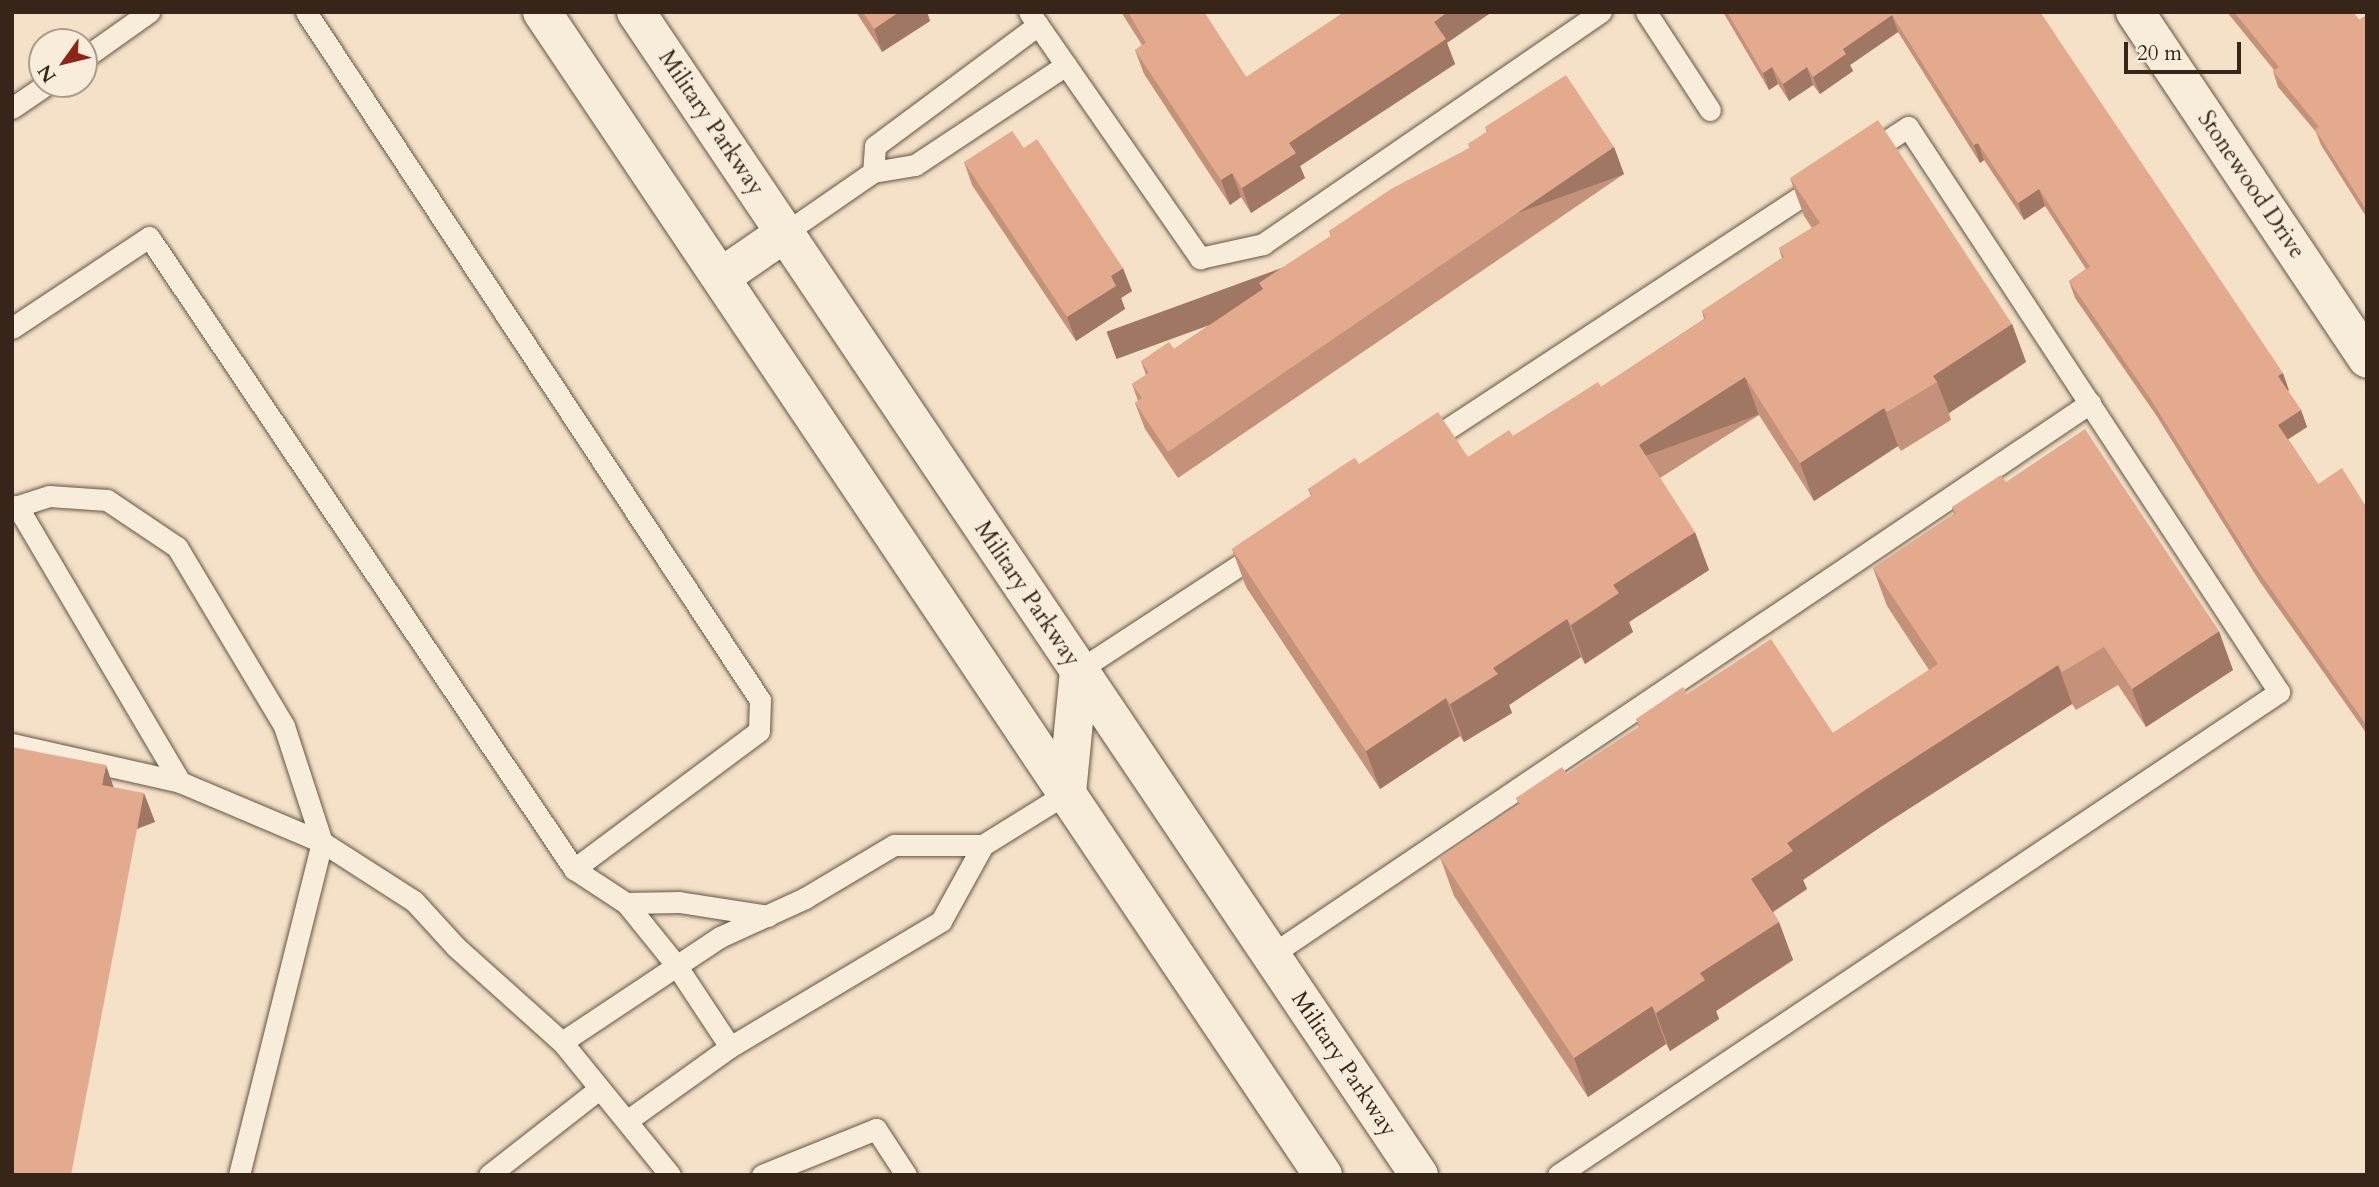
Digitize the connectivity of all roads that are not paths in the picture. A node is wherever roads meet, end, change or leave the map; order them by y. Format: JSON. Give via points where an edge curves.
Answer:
{"nodes":[{"id":1,"x":149,"y":12,"type":"edge"},
{"id":2,"x":306,"y":12,"type":"edge"},
{"id":3,"x":542,"y":12,"type":"edge"},
{"id":4,"x":636,"y":12,"type":"edge"},
{"id":5,"x":1601,"y":12,"type":"edge"},
{"id":6,"x":1646,"y":12,"type":"edge"},
{"id":7,"x":2134,"y":12,"type":"edge"},
{"id":8,"x":1034,"y":19,"type":"edge"},
{"id":9,"x":98,"y":48,"type":"edge"},
{"id":10,"x":1066,"y":65,"type":"junction"},
{"id":11,"x":28,"y":97,"type":"edge"},
{"id":12,"x":12,"y":108,"type":"edge"},
{"id":13,"x":1710,"y":110,"type":"dead end"},
{"id":14,"x":873,"y":172,"type":"junction"},
{"id":15,"x":785,"y":233,"type":"junction"},
{"id":16,"x":721,"y":277,"type":"junction"},
{"id":17,"x":12,"y":328,"type":"edge"},
{"id":18,"x":2367,"y":358,"type":"edge"},
{"id":19,"x":2090,"y":403,"type":"junction"},
{"id":20,"x":1406,"y":456,"type":"edge"},
{"id":21,"x":15,"y":507,"type":"edge"},
{"id":22,"x":1277,"y":540,"type":"edge"},
{"id":23,"x":1079,"y":670,"type":"junction"},
{"id":24,"x":12,"y":744,"type":"edge"},
{"id":25,"x":180,"y":782,"type":"junction"},
{"id":26,"x":1067,"y":793,"type":"junction"},
{"id":27,"x":322,"y":842,"type":"junction"},
{"id":28,"x":983,"y":845,"type":"junction"},
{"id":29,"x":574,"y":869,"type":"junction"},
{"id":30,"x":626,"y":903,"type":"junction"},
{"id":31,"x":770,"y":916,"type":"junction"},
{"id":32,"x":1271,"y":955,"type":"junction"},
{"id":33,"x":676,"y":965,"type":"junction"},
{"id":34,"x":562,"y":1042,"type":"junction"},
{"id":35,"x":730,"y":1046,"type":"junction"},
{"id":36,"x":599,"y":1089,"type":"junction"},
{"id":37,"x":628,"y":1120,"type":"junction"},
{"id":38,"x":239,"y":1175,"type":"edge"},
{"id":39,"x":489,"y":1175,"type":"edge"},
{"id":40,"x":670,"y":1175,"type":"edge"},
{"id":41,"x":762,"y":1175,"type":"edge"},
{"id":42,"x":906,"y":1175,"type":"edge"},
{"id":43,"x":1324,"y":1175,"type":"edge"},
{"id":44,"x":1419,"y":1175,"type":"edge"},
{"id":45,"x":1558,"y":1175,"type":"edge"}],
"edges":[{"from":1,"to":9,"type":"lane"},
{"from":2,"to":29,"type":"lane","via":[[760,700],[760,731]]},
{"from":3,"to":16,"type":"main road"},
{"from":4,"to":15,"type":"main road","name":"Military Parkway"},
{"from":5,"to":10,"type":"lane","via":[[1263,244],[1200,258]]},
{"from":6,"to":13,"type":"lane"},
{"from":7,"to":18,"type":"main road","name":"Stonewood Drive"},
{"from":8,"to":10,"type":"lane"},
{"from":8,"to":14,"type":"lane","via":[[875,146]]},
{"from":10,"to":14,"type":"lane","via":[[915,165]]},
{"from":11,"to":12,"type":"lane"},
{"from":14,"to":15,"type":"lane"},
{"from":15,"to":16,"type":"main road"},
{"from":15,"to":23,"type":"main road","name":"Military Parkway"},
{"from":16,"to":26,"type":"main road"},
{"from":17,"to":29,"type":"lane","via":[[149,237]]},
{"from":19,"to":20,"type":"lane","via":[[1908,127]]},
{"from":19,"to":32,"type":"lane"},
{"from":19,"to":45,"type":"lane","via":[[2279,692]]},
{"from":21,"to":25,"type":"lane"},
{"from":21,"to":27,"type":"lane","via":[[49,495],[107,500],[177,547],[284,726]]},
{"from":22,"to":23,"type":"lane"},
{"from":23,"to":26,"type":"main road"},
{"from":23,"to":32,"type":"main road","name":"Military Parkway"},
{"from":24,"to":25,"type":"lane"},
{"from":25,"to":27,"type":"lane"},
{"from":26,"to":28,"type":"lane"},
{"from":26,"to":43,"type":"main road"},
{"from":27,"to":34,"type":"lane","via":[[414,901],[456,947]]},
{"from":27,"to":38,"type":"lane"},
{"from":28,"to":31,"type":"lane","via":[[894,845]]},
{"from":28,"to":35,"type":"lane","via":[[941,921]]},
{"from":29,"to":30,"type":"lane"},
{"from":30,"to":31,"type":"lane","via":[[679,902]]},
{"from":30,"to":33,"type":"lane"},
{"from":31,"to":33,"type":"lane","via":[[720,937]]},
{"from":32,"to":44,"type":"main road","name":"Military Parkway"},
{"from":33,"to":34,"type":"lane"},
{"from":33,"to":35,"type":"lane"},
{"from":34,"to":36,"type":"lane"},
{"from":35,"to":37,"type":"lane"},
{"from":36,"to":37,"type":"lane"},
{"from":36,"to":39,"type":"lane"},
{"from":37,"to":40,"type":"lane"},
{"from":41,"to":42,"type":"lane","via":[[876,1129]]}]}
